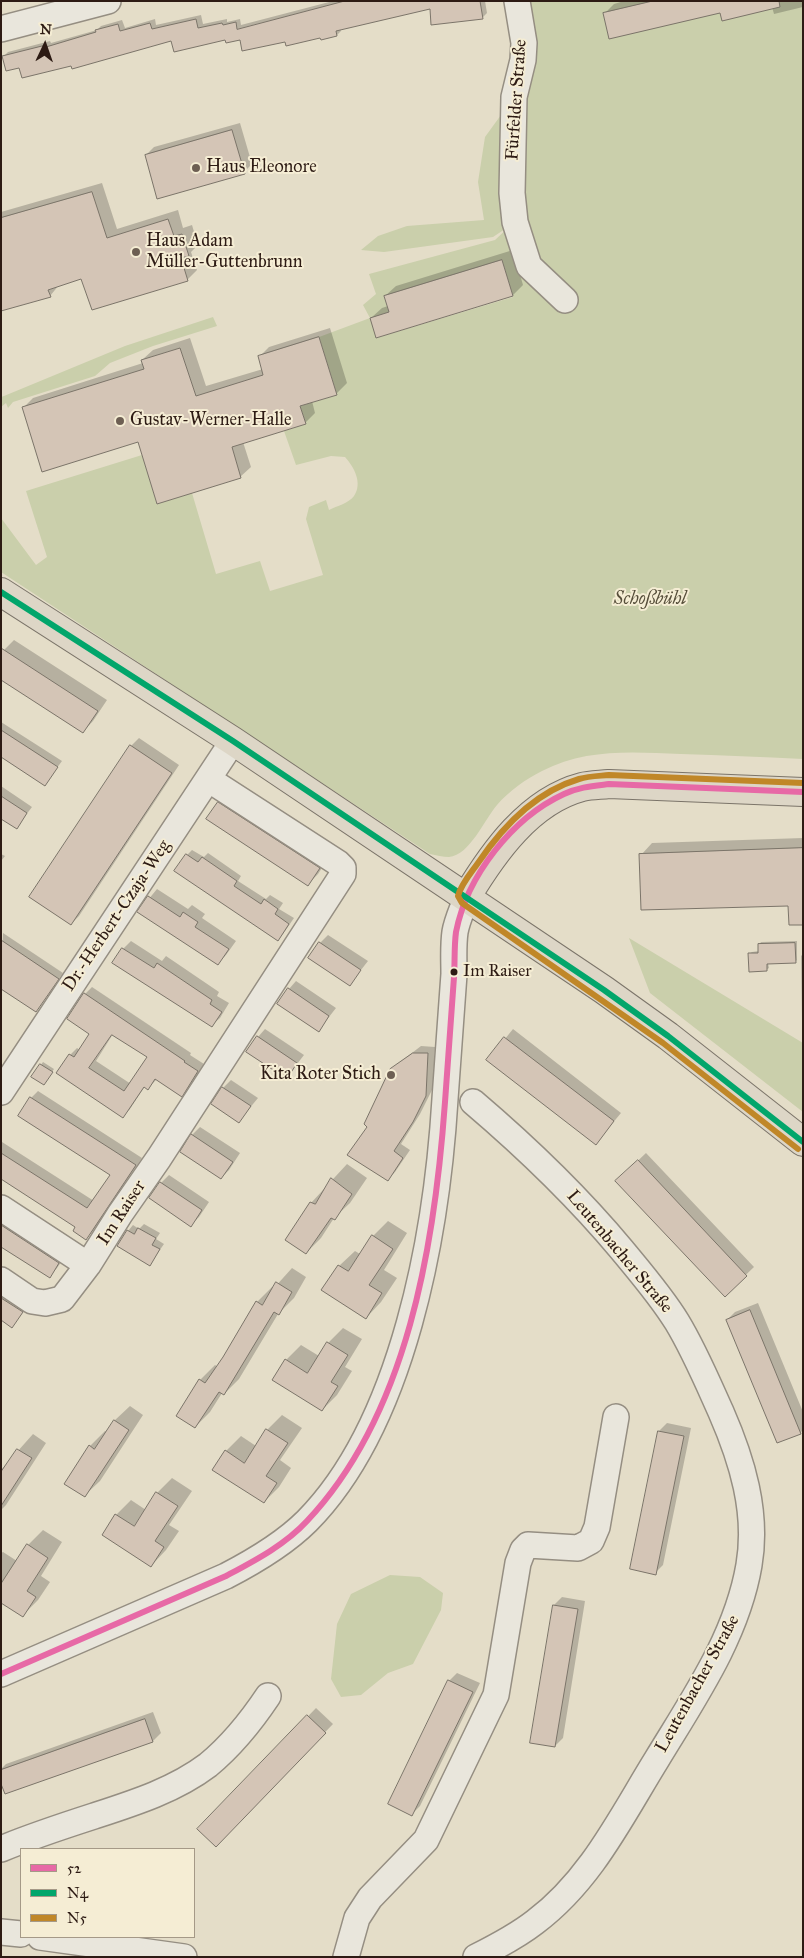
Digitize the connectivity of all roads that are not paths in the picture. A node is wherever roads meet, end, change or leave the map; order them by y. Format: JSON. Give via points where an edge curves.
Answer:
{"nodes":[{"id":1,"x":108,"y":1,"type":"edge"},
{"id":2,"x":517,"y":1,"type":"edge"},
{"id":3,"x":1,"y":29,"type":"edge"},
{"id":4,"x":565,"y":300,"type":"dead end"},
{"id":5,"x":1,"y":592,"type":"edge"},
{"id":6,"x":233,"y":741,"type":"junction"},
{"id":7,"x":208,"y":779,"type":"junction"},
{"id":8,"x":803,"y":792,"type":"edge"},
{"id":9,"x":467,"y":896,"type":"junction"},
{"id":10,"x":1,"y":1092,"type":"edge"},
{"id":11,"x":473,"y":1102,"type":"dead end"},
{"id":12,"x":803,"y":1142,"type":"edge"},
{"id":13,"x":1,"y":1208,"type":"edge"},
{"id":14,"x":88,"y":1265,"type":"junction"},
{"id":15,"x":1,"y":1280,"type":"edge"},
{"id":16,"x":616,"y":1417,"type":"dead end"},
{"id":17,"x":1,"y":1674,"type":"edge"},
{"id":18,"x":268,"y":1696,"type":"dead end"},
{"id":19,"x":1,"y":1849,"type":"edge"},
{"id":20,"x":1,"y":1932,"type":"edge"},
{"id":21,"x":20,"y":1934,"type":"edge"},
{"id":22,"x":47,"y":1938,"type":"edge"},
{"id":23,"x":184,"y":1957,"type":"edge"},
{"id":24,"x":346,"y":1957,"type":"edge"},
{"id":25,"x":476,"y":1957,"type":"edge"}],
"edges":[{"from":1,"to":3,"type":"street"},
{"from":2,"to":4,"type":"street","name":"Fürfelder Straße","via":[[524,43],[514,98],[512,193],[515,222],[529,266]]},
{"from":5,"to":6,"type":"main road"},
{"from":6,"to":7,"type":"street","name":"Dr.-Herbert-Czaja-Weg"},
{"from":6,"to":9,"type":"main road"},
{"from":7,"to":10,"type":"street","name":"Dr.-Herbert-Czaja-Weg"},
{"from":7,"to":14,"type":"street","name":"Im Raiser","via":[[338,863],[343,874]]},
{"from":8,"to":9,"type":"main road","via":[[608,784],[582,787],[546,804],[516,830],[487,863]]},
{"from":9,"to":12,"type":"main road","via":[[668,1036]]},
{"from":9,"to":17,"type":"street","via":[[455,932],[443,1141],[426,1249],[390,1382],[371,1429],[353,1461],[306,1522],[258,1559]]},
{"from":11,"to":25,"type":"street","name":"Leutenbacher Straße","via":[[569,1190],[643,1274],[673,1317],[699,1362],[736,1447],[748,1494],[752,1538],[745,1588],[730,1630],[613,1833],[563,1898],[534,1923]]},
{"from":13,"to":14,"type":"street","name":"Im Raiser"},
{"from":14,"to":15,"type":"street","name":"Im Raiser","via":[[62,1299],[45,1303],[32,1301]]},
{"from":16,"to":24,"type":"street","via":[[597,1527],[591,1541],[578,1548],[534,1544],[523,1550],[496,1695],[426,1840],[370,1898],[357,1918]]},
{"from":18,"to":19,"type":"street","via":[[223,1751],[186,1780],[141,1800]]},
{"from":20,"to":21,"type":"street"},
{"from":22,"to":23,"type":"street"}]}
